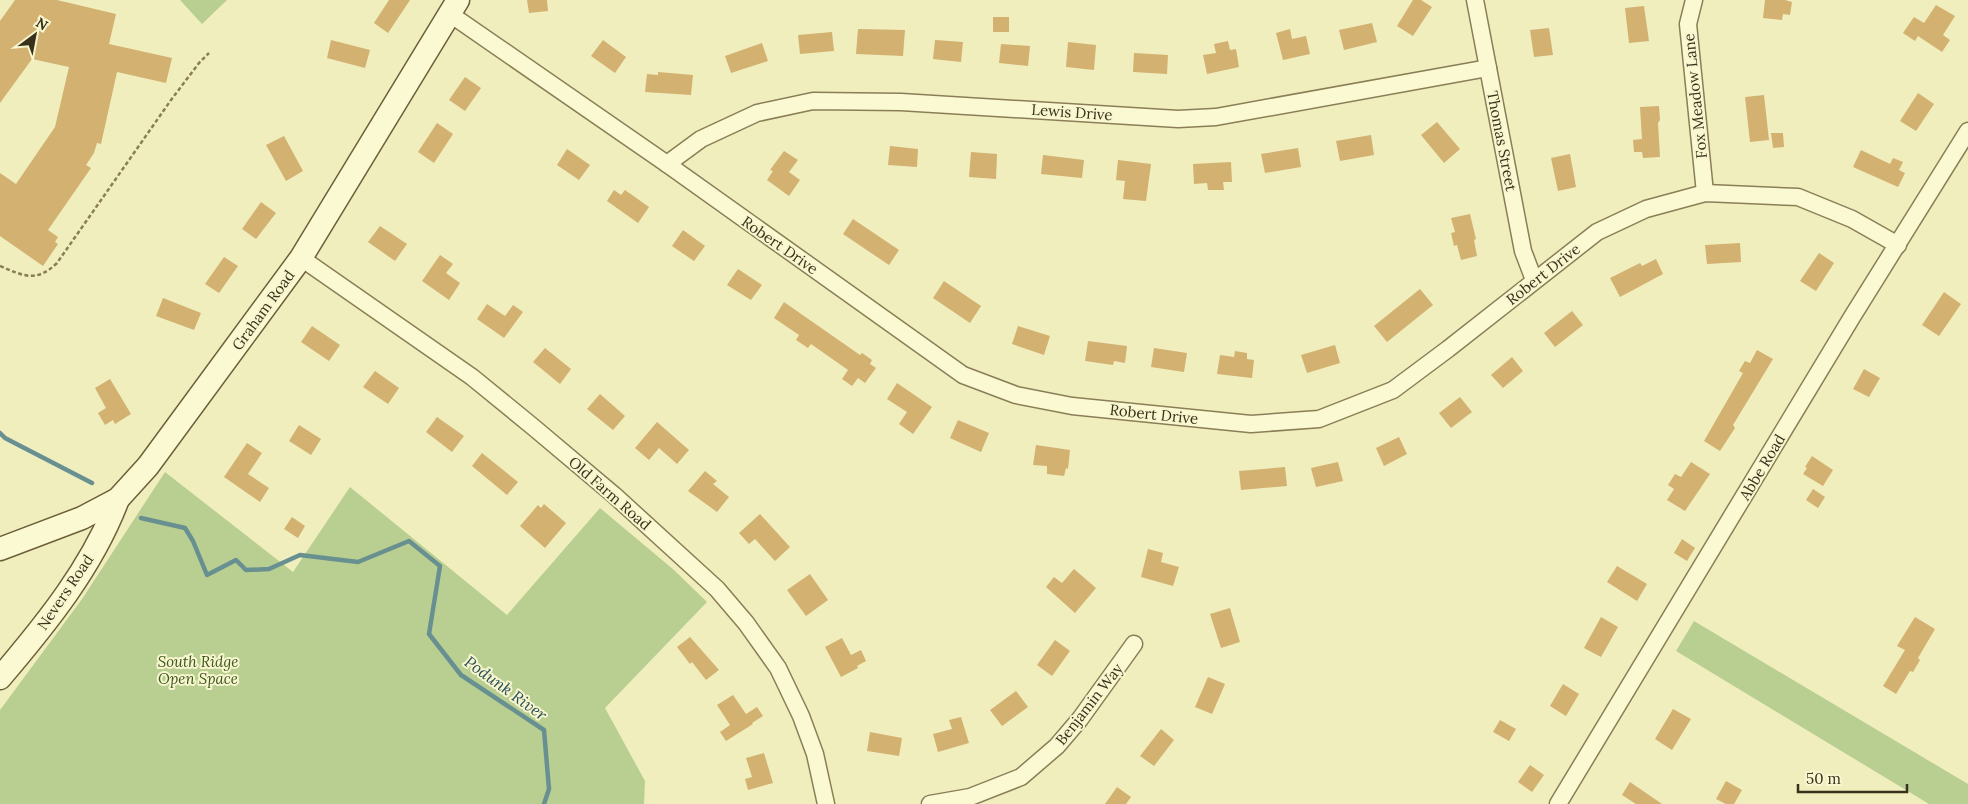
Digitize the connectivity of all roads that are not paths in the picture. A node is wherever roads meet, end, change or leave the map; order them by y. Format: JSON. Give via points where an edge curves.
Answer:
{"nodes":[{"id":1,"x":1475,"y":0,"type":"edge"},
{"id":2,"x":1694,"y":0,"type":"edge"},
{"id":3,"x":454,"y":7,"type":"edge"},
{"id":4,"x":1488,"y":68,"type":"junction"},
{"id":5,"x":1968,"y":132,"type":"edge"},
{"id":6,"x":667,"y":164,"type":"junction"},
{"id":7,"x":1705,"y":193,"type":"junction"},
{"id":8,"x":1898,"y":245,"type":"junction"},
{"id":9,"x":301,"y":258,"type":"junction"},
{"id":10,"x":1534,"y":280,"type":"junction"},
{"id":11,"x":118,"y":499,"type":"junction"},
{"id":12,"x":0,"y":549,"type":"edge"},
{"id":13,"x":1134,"y":644,"type":"dead end"},
{"id":14,"x":0,"y":678,"type":"edge"},
{"id":15,"x":826,"y":804,"type":"edge"},
{"id":16,"x":930,"y":804,"type":"edge"},
{"id":17,"x":1558,"y":804,"type":"edge"}],
"edges":[{"from":1,"to":4,"type":"street","name":"Thomas Street"},
{"from":2,"to":7,"type":"street","name":"Fox Meadow Lane","via":[[1688,24]]},
{"from":3,"to":6,"type":"street","name":"Robert Drive"},
{"from":3,"to":9,"type":"street","name":"Graham Road"},
{"from":4,"to":6,"type":"street","name":"Lewis Drive","via":[[1216,117],[1178,119],[901,102],[813,101],[756,113],[701,139]]},
{"from":4,"to":10,"type":"street","name":"Thomas Street","via":[[1523,251]]},
{"from":5,"to":8,"type":"street","name":"Abbe Road"},
{"from":6,"to":10,"type":"street","name":"Robert Drive","via":[[963,374],[1016,395],[1072,406],[1251,424],[1319,419],[1393,390]]},
{"from":7,"to":8,"type":"street","name":"Robert Drive","via":[[1798,197],[1852,219]]},
{"from":7,"to":10,"type":"street","name":"Robert Drive","via":[[1646,209],[1597,232]]},
{"from":8,"to":17,"type":"street","name":"Abbe Road"},
{"from":9,"to":11,"type":"street","name":"Graham Road","via":[[148,466]]},
{"from":9,"to":15,"type":"street","name":"Old Farm Road","via":[[472,378],[614,496],[717,588],[778,668],[815,754]]},
{"from":11,"to":12,"type":"street","name":"Graham Road","via":[[82,518]]},
{"from":11,"to":14,"type":"street","name":"Nevers Road","via":[[109,524],[63,598]]},
{"from":13,"to":16,"type":"street","name":"Benjamin Way","via":[[1080,719],[1057,746],[1021,778],[970,797]]}]}
